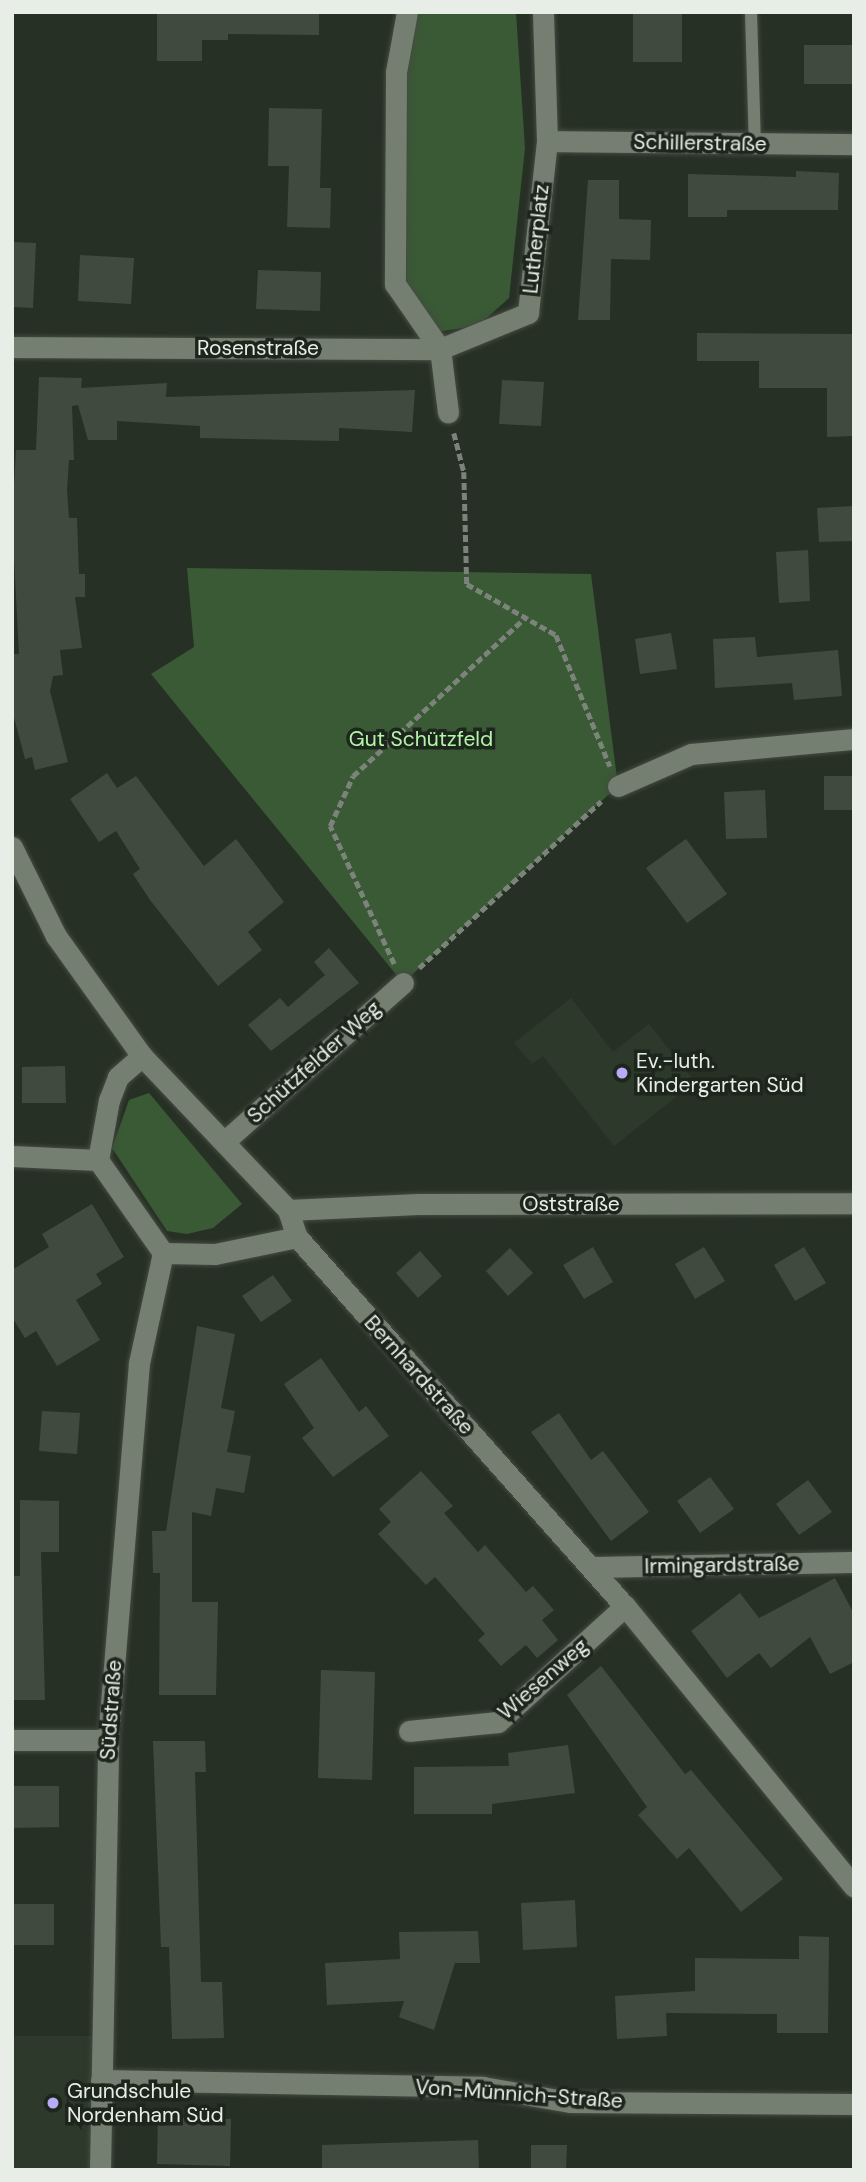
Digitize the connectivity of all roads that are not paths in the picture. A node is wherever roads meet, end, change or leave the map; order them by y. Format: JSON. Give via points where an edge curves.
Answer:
{"nodes":[{"id":1,"x":407,"y":12,"type":"edge"},
{"id":2,"x":543,"y":12,"type":"edge"},
{"id":3,"x":751,"y":12,"type":"edge"},
{"id":4,"x":547,"y":141,"type":"junction"},
{"id":5,"x":755,"y":144,"type":"junction"},
{"id":6,"x":854,"y":144,"type":"edge"},
{"id":7,"x":12,"y":347,"type":"edge"},
{"id":8,"x":440,"y":349,"type":"junction"},
{"id":9,"x":448,"y":412,"type":"road end"},
{"id":10,"x":854,"y":739,"type":"edge"},
{"id":11,"x":618,"y":786,"type":"road end"},
{"id":12,"x":12,"y":846,"type":"edge"},
{"id":13,"x":403,"y":983,"type":"road end"},
{"id":14,"x":142,"y":1056,"type":"junction"},
{"id":15,"x":225,"y":1141,"type":"junction"},
{"id":16,"x":12,"y":1156,"type":"edge"},
{"id":17,"x":98,"y":1160,"type":"junction"},
{"id":18,"x":854,"y":1203,"type":"edge"},
{"id":19,"x":288,"y":1210,"type":"junction"},
{"id":20,"x":296,"y":1237,"type":"junction"},
{"id":21,"x":163,"y":1253,"type":"junction"},
{"id":22,"x":854,"y":1562,"type":"edge"},
{"id":23,"x":591,"y":1567,"type":"junction"},
{"id":24,"x":625,"y":1606,"type":"junction"},
{"id":25,"x":409,"y":1731,"type":"dead end"},
{"id":26,"x":12,"y":1740,"type":"edge"},
{"id":27,"x":108,"y":1740,"type":"junction"},
{"id":28,"x":854,"y":1887,"type":"edge"},
{"id":29,"x":101,"y":2080,"type":"junction"},
{"id":30,"x":854,"y":2104,"type":"edge"},
{"id":31,"x":100,"y":2170,"type":"edge"}],
"edges":[{"from":1,"to":8,"type":"street","via":[[396,72],[395,284]]},
{"from":2,"to":4,"type":"street","name":"Lutherplatz"},
{"from":3,"to":5,"type":"lane"},
{"from":4,"to":5,"type":"street","name":"Schillerstraße"},
{"from":4,"to":8,"type":"street","name":"Lutherplatz","via":[[528,313]]},
{"from":5,"to":6,"type":"street","name":"Schillerstraße"},
{"from":7,"to":8,"type":"street","name":"Rosenstraße"},
{"from":8,"to":9,"type":"street"},
{"from":10,"to":11,"type":"street","via":[[691,754]]},
{"from":12,"to":14,"type":"street","name":"Bernhardstraße","via":[[56,936]]},
{"from":13,"to":15,"type":"street","name":"Schützfelder Weg"},
{"from":14,"to":15,"type":"street","name":"Bernhardstraße"},
{"from":14,"to":17,"type":"street","via":[[118,1077]]},
{"from":15,"to":19,"type":"street","name":"Bernhardstraße"},
{"from":16,"to":17,"type":"street"},
{"from":17,"to":21,"type":"street"},
{"from":18,"to":19,"type":"street","name":"Oststraße","via":[[418,1204]]},
{"from":19,"to":20,"type":"street","name":"Bernhardstraße"},
{"from":20,"to":21,"type":"street","via":[[215,1254]]},
{"from":20,"to":23,"type":"street","name":"Bernhardstraße"},
{"from":21,"to":27,"type":"street","name":"Südstraße","via":[[139,1363]]},
{"from":22,"to":23,"type":"street","name":"Irmingardstraße"},
{"from":23,"to":24,"type":"street","name":"Bernhardstraße"},
{"from":24,"to":25,"type":"street","name":"Wiesenweg","via":[[498,1722]]},
{"from":24,"to":28,"type":"street","name":"Bernhardstraße"},
{"from":26,"to":27,"type":"street"},
{"from":27,"to":29,"type":"street","name":"Südstraße"},
{"from":29,"to":30,"type":"street","name":"Von-Münnich-Straße","via":[[482,2087],[570,2102]]},
{"from":29,"to":31,"type":"street","name":"Südstraße"}]}
